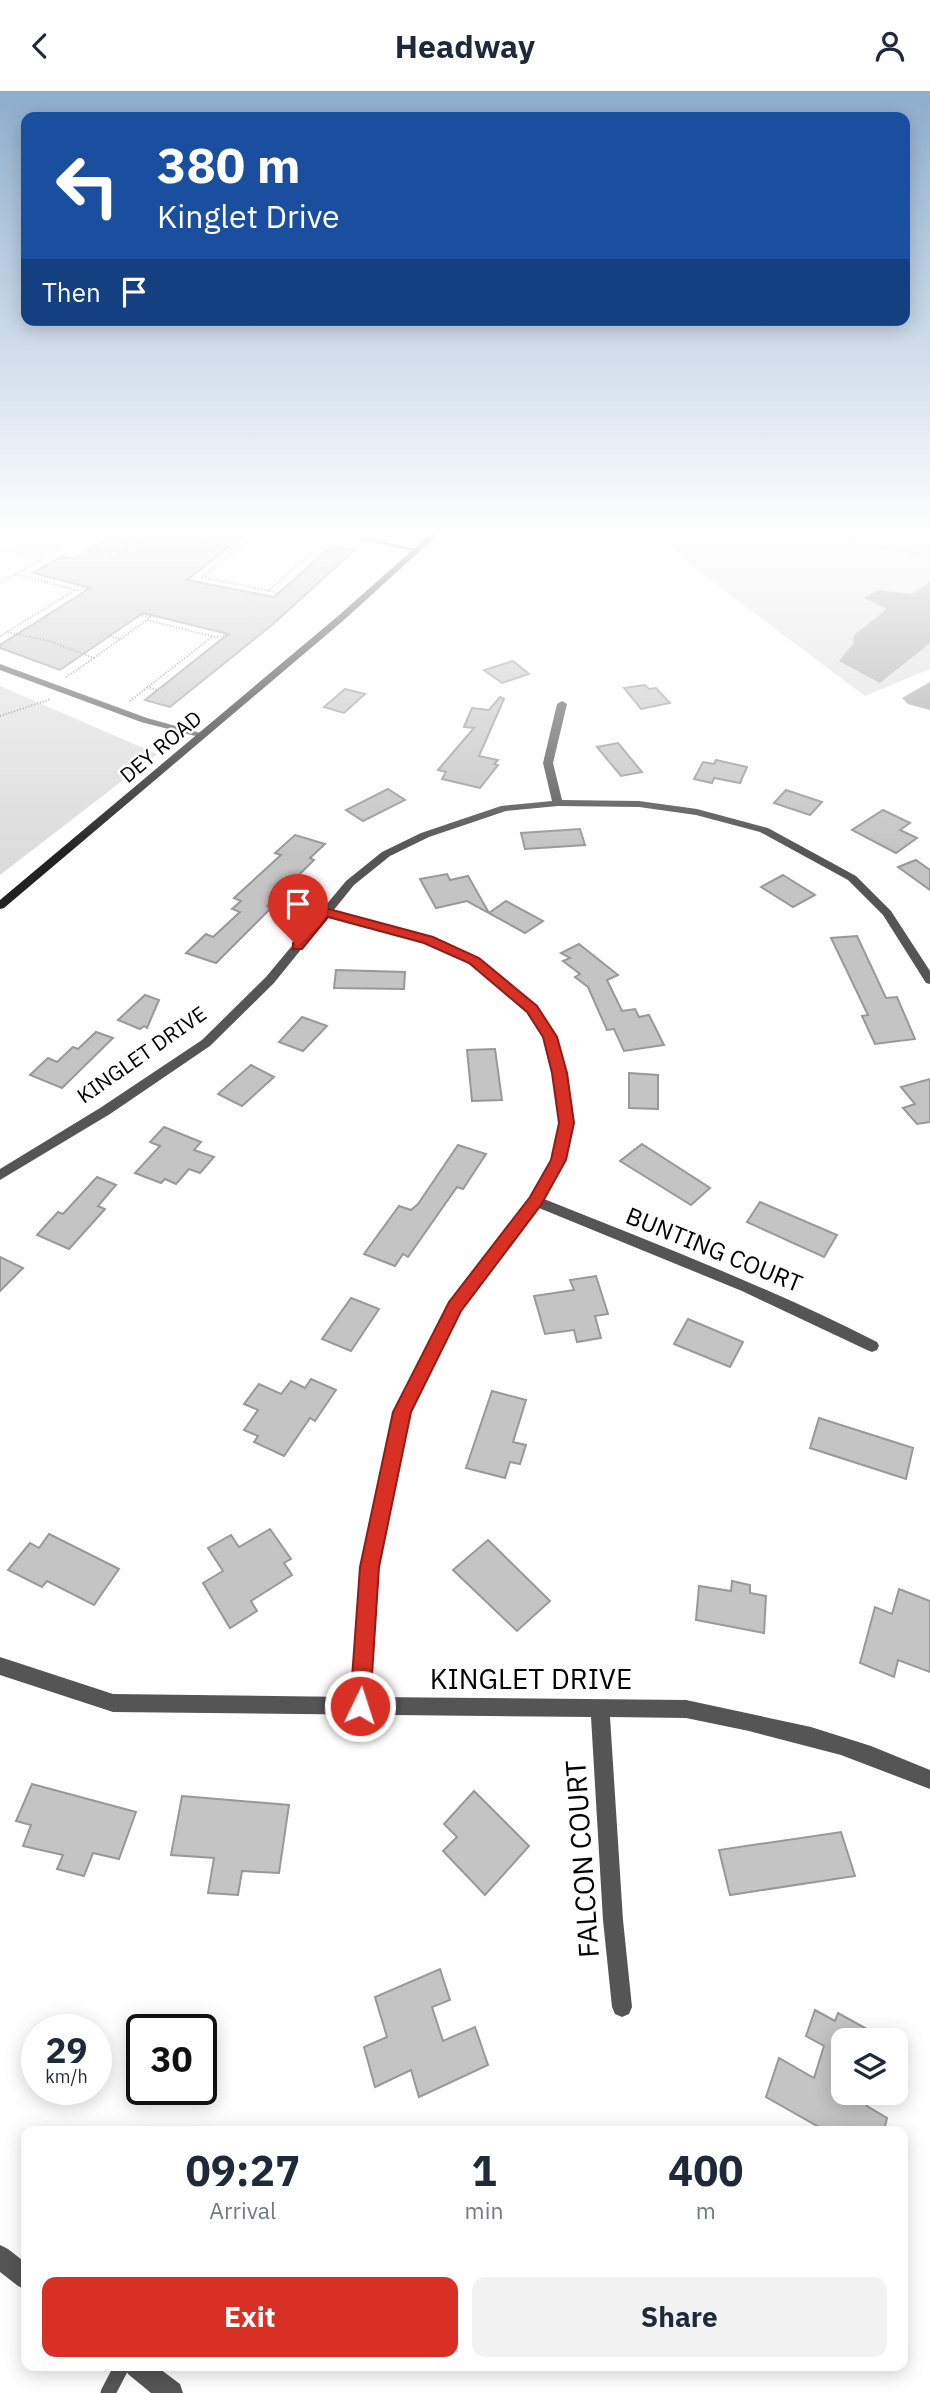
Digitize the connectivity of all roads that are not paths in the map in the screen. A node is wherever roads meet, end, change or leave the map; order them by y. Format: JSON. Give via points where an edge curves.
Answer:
{"nodes":[{"id":1,"x":315,"y":638,"type":"edge"},
{"id":2,"x":0,"y":667,"type":"edge"},
{"id":3,"x":562,"y":704,"type":"dead end"},
{"id":4,"x":203,"y":735,"type":"junction"},
{"id":5,"x":558,"y":803,"type":"junction"},
{"id":6,"x":0,"y":906,"type":"edge"},
{"id":7,"x":325,"y":912,"type":"junction"},
{"id":8,"x":930,"y":980,"type":"edge"},
{"id":9,"x":0,"y":1175,"type":"edge"},
{"id":10,"x":536,"y":1201,"type":"junction"},
{"id":11,"x":872,"y":1346,"type":"dead end"},
{"id":12,"x":0,"y":1666,"type":"edge"},
{"id":13,"x":360,"y":1706,"type":"junction"},
{"id":14,"x":600,"y":1707,"type":"junction"},
{"id":15,"x":930,"y":1780,"type":"edge"},
{"id":16,"x":622,"y":2007,"type":"dead end"},
{"id":17,"x":0,"y":2257,"type":"edge"},
{"id":18,"x":21,"y":2274,"type":"edge"},
{"id":19,"x":119,"y":2371,"type":"edge"},
{"id":20,"x":142,"y":2371,"type":"edge"},
{"id":21,"x":108,"y":2393,"type":"edge"},
{"id":22,"x":171,"y":2393,"type":"edge"}],
"edges":[{"from":1,"to":4,"type":"main road","name":"DEY ROAD"},
{"from":2,"to":4,"type":"street","via":[[117,711]]},
{"from":3,"to":5,"type":"street","via":[[548,763]]},
{"from":4,"to":6,"type":"main road","name":"DEY ROAD"},
{"from":5,"to":7,"type":"street","name":"KINGLET DRIVE","via":[[505,808],[425,835],[386,854],[350,883]]},
{"from":5,"to":8,"type":"street","name":"KINGLET DRIVE","via":[[639,804],[697,812],[764,830],[852,878],[887,913]]},
{"from":7,"to":9,"type":"street","name":"KINGLET DRIVE","via":[[270,980],[206,1043]]},
{"from":7,"to":10,"type":"street","via":[[429,940],[474,961],[532,1009],[550,1037],[567,1123],[558,1160]]},
{"from":10,"to":11,"type":"street","name":"BUNTING COURT","via":[[718,1273]]},
{"from":10,"to":13,"type":"street","via":[[455,1307],[402,1412],[370,1567]]},
{"from":12,"to":13,"type":"street","name":"KINGLET DRIVE","via":[[113,1703]]},
{"from":13,"to":14,"type":"street","name":"KINGLET DRIVE"},
{"from":14,"to":15,"type":"street","name":"KINGLET DRIVE","via":[[686,1709],[779,1726],[883,1758]]},
{"from":14,"to":16,"type":"street","name":"FALCON COURT"},
{"from":17,"to":18,"type":"street"},
{"from":19,"to":21,"type":"lane"},
{"from":20,"to":22,"type":"street"}]}
